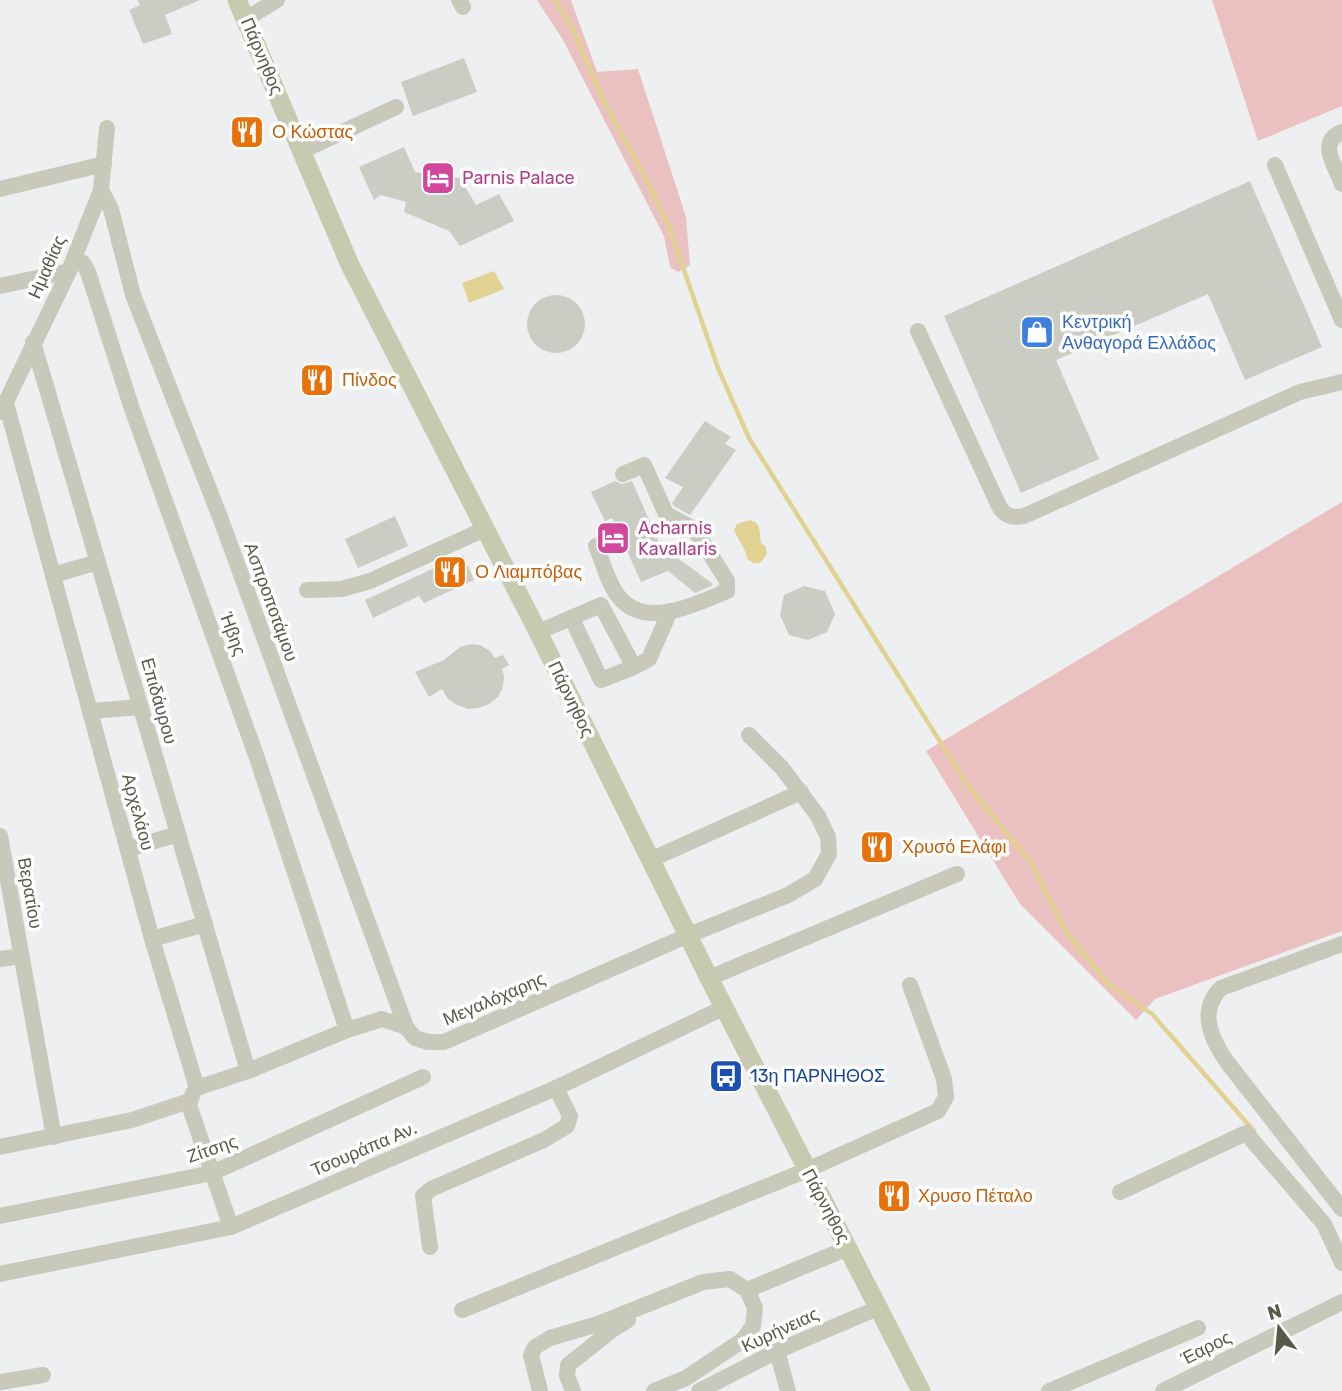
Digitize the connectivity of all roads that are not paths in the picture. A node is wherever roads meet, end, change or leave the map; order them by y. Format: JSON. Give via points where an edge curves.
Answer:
{"nodes":[{"id":1,"x":237,"y":0,"type":"edge"},
{"id":2,"x":277,"y":0,"type":"edge"},
{"id":3,"x":246,"y":19,"type":"junction"},
{"id":4,"x":396,"y":107,"type":"dead end"},
{"id":5,"x":107,"y":128,"type":"dead end"},
{"id":6,"x":1342,"y":132,"type":"edge"},
{"id":7,"x":302,"y":151,"type":"junction"},
{"id":8,"x":104,"y":164,"type":"junction"},
{"id":9,"x":1275,"y":165,"type":"dead end"},
{"id":10,"x":1342,"y":184,"type":"edge"},
{"id":11,"x":0,"y":189,"type":"edge"},
{"id":12,"x":101,"y":190,"type":"junction"},
{"id":13,"x":71,"y":264,"type":"junction"},
{"id":14,"x":0,"y":286,"type":"edge"},
{"id":15,"x":1342,"y":320,"type":"edge"},
{"id":16,"x":918,"y":331,"type":"dead end"},
{"id":17,"x":33,"y":342,"type":"junction"},
{"id":18,"x":1342,"y":382,"type":"edge"},
{"id":19,"x":3,"y":409,"type":"edge"},
{"id":20,"x":623,"y":474,"type":"dead end"},
{"id":21,"x":485,"y":529,"type":"junction"},
{"id":22,"x":596,"y":546,"type":"dead end"},
{"id":23,"x":98,"y":562,"type":"junction"},
{"id":24,"x":53,"y":575,"type":"junction"},
{"id":25,"x":307,"y":590,"type":"dead end"},
{"id":26,"x":618,"y":597,"type":"junction"},
{"id":27,"x":601,"y":605,"type":"junction"},
{"id":28,"x":670,"y":611,"type":"junction"},
{"id":29,"x":572,"y":619,"type":"junction"},
{"id":30,"x":538,"y":632,"type":"junction"},
{"id":31,"x":634,"y":667,"type":"junction"},
{"id":32,"x":141,"y":707,"type":"junction"},
{"id":33,"x":90,"y":711,"type":"junction"},
{"id":34,"x":749,"y":736,"type":"dead end"},
{"id":35,"x":801,"y":792,"type":"junction"},
{"id":36,"x":178,"y":834,"type":"junction"},
{"id":37,"x":0,"y":836,"type":"edge"},
{"id":38,"x":128,"y":849,"type":"junction"},
{"id":39,"x":650,"y":860,"type":"junction"},
{"id":40,"x":957,"y":874,"type":"dead end"},
{"id":41,"x":205,"y":924,"type":"junction"},
{"id":42,"x":689,"y":935,"type":"junction"},
{"id":43,"x":152,"y":939,"type":"junction"},
{"id":44,"x":1342,"y":944,"type":"edge"},
{"id":45,"x":22,"y":956,"type":"junction"},
{"id":46,"x":0,"y":959,"type":"edge"},
{"id":47,"x":709,"y":978,"type":"junction"},
{"id":48,"x":910,"y":985,"type":"dead end"},
{"id":49,"x":725,"y":1007,"type":"junction"},
{"id":50,"x":406,"y":1027,"type":"junction"},
{"id":51,"x":347,"y":1030,"type":"junction"},
{"id":52,"x":248,"y":1071,"type":"junction"},
{"id":53,"x":423,"y":1077,"type":"dead end"},
{"id":54,"x":556,"y":1088,"type":"junction"},
{"id":55,"x":193,"y":1095,"type":"junction"},
{"id":56,"x":54,"y":1137,"type":"junction"},
{"id":57,"x":0,"y":1147,"type":"edge"},
{"id":58,"x":807,"y":1170,"type":"junction"},
{"id":59,"x":212,"y":1173,"type":"junction"},
{"id":60,"x":1120,"y":1192,"type":"dead end"},
{"id":61,"x":1342,"y":1209,"type":"edge"},
{"id":62,"x":0,"y":1216,"type":"edge"},
{"id":63,"x":231,"y":1227,"type":"junction"},
{"id":64,"x":430,"y":1247,"type":"dead end"},
{"id":65,"x":848,"y":1248,"type":"junction"},
{"id":66,"x":1342,"y":1263,"type":"edge"},
{"id":67,"x":0,"y":1274,"type":"edge"},
{"id":68,"x":747,"y":1290,"type":"junction"},
{"id":69,"x":669,"y":1296,"type":"junction"},
{"id":70,"x":1342,"y":1302,"type":"edge"},
{"id":71,"x":878,"y":1307,"type":"junction"},
{"id":72,"x":463,"y":1310,"type":"dead end"},
{"id":73,"x":1198,"y":1328,"type":"dead end"},
{"id":74,"x":777,"y":1351,"type":"junction"},
{"id":75,"x":0,"y":1382,"type":"edge"},
{"id":76,"x":40,"y":1386,"type":"edge"},
{"id":77,"x":540,"y":1391,"type":"edge"},
{"id":78,"x":573,"y":1391,"type":"edge"},
{"id":79,"x":654,"y":1391,"type":"edge"},
{"id":80,"x":699,"y":1391,"type":"edge"},
{"id":81,"x":789,"y":1391,"type":"edge"},
{"id":82,"x":921,"y":1391,"type":"edge"},
{"id":83,"x":1049,"y":1391,"type":"edge"},
{"id":84,"x":1163,"y":1391,"type":"edge"}],
"edges":[{"from":1,"to":3,"type":"main road","name":"Πάρνηθος"},
{"from":2,"to":3,"type":"street"},
{"from":3,"to":7,"type":"main road","name":"Πάρνηθος"},
{"from":4,"to":7,"type":"street"},
{"from":5,"to":8,"type":"street","name":"Ημαθίας"},
{"from":6,"to":10,"type":"street","via":[[1328,142]]},
{"from":7,"to":21,"type":"main road","name":"Πάρνηθος","via":[[350,265]]},
{"from":8,"to":11,"type":"street"},
{"from":8,"to":12,"type":"street","name":"Ημαθίας"},
{"from":9,"to":15,"type":"street"},
{"from":12,"to":13,"type":"street","name":"Ημαθίας"},
{"from":12,"to":50,"type":"street","name":"Ασπροποτάμου","via":[[111,209],[133,295],[220,517]]},
{"from":13,"to":14,"type":"street"},
{"from":13,"to":17,"type":"street","name":"Ημαθίας"},
{"from":13,"to":51,"type":"street","name":"Ήβης","via":[[83,263],[88,272]]},
{"from":16,"to":18,"type":"street","via":[[1000,508],[1014,518],[1300,392]]},
{"from":17,"to":19,"type":"street","name":"Ημαθίας"},
{"from":17,"to":23,"type":"street","name":"Επιδάυρου"},
{"from":19,"to":24,"type":"street","name":"Αρχελάου"},
{"from":20,"to":28,"type":"street","via":[[644,464],[666,514],[692,528],[727,581],[727,591]]},
{"from":21,"to":25,"type":"street","via":[[370,581],[342,589]]},
{"from":21,"to":30,"type":"main road","name":"Πάρνηθος"},
{"from":22,"to":26,"type":"street"},
{"from":23,"to":24,"type":"street"},
{"from":23,"to":32,"type":"street","name":"Επιδάυρου"},
{"from":24,"to":33,"type":"street","name":"Αρχελάου"},
{"from":26,"to":27,"type":"street"},
{"from":26,"to":28,"type":"street","via":[[634,610]]},
{"from":27,"to":29,"type":"street"},
{"from":27,"to":31,"type":"street"},
{"from":28,"to":31,"type":"street","via":[[649,659]]},
{"from":29,"to":30,"type":"street"},
{"from":29,"to":31,"type":"street","via":[[601,680]]},
{"from":30,"to":39,"type":"main road","name":"Πάρνηθος"},
{"from":32,"to":33,"type":"street"},
{"from":32,"to":36,"type":"street","name":"Επιδάυρου"},
{"from":33,"to":38,"type":"street","name":"Αρχελάου"},
{"from":34,"to":35,"type":"street","name":"Μεγαλόχαρης"},
{"from":35,"to":39,"type":"street"},
{"from":35,"to":42,"type":"street","name":"Μεγαλόχαρης","via":[[828,837],[829,855],[815,879],[788,895]]},
{"from":36,"to":38,"type":"street"},
{"from":36,"to":41,"type":"street","name":"Επιδάυρου"},
{"from":37,"to":45,"type":"street","name":"Βερατίου"},
{"from":38,"to":43,"type":"street","name":"Αρχελάου"},
{"from":39,"to":42,"type":"main road","name":"Πάρνηθος"},
{"from":40,"to":47,"type":"street"},
{"from":41,"to":43,"type":"street"},
{"from":41,"to":52,"type":"street","name":"Επιδάυρου"},
{"from":42,"to":47,"type":"main road","name":"Πάρνηθος"},
{"from":42,"to":50,"type":"street","name":"Μεγαλόχαρης","via":[[444,1042],[415,1038]]},
{"from":43,"to":55,"type":"street","name":"Αρχελάου"},
{"from":44,"to":61,"type":"street","via":[[1221,988],[1211,1001],[1208,1018],[1227,1062]]},
{"from":45,"to":46,"type":"street"},
{"from":45,"to":56,"type":"street","name":"Βερατίου"},
{"from":47,"to":49,"type":"main road","name":"Πάρνηθος"},
{"from":48,"to":58,"type":"street","via":[[944,1079],[946,1097],[938,1111]]},
{"from":49,"to":54,"type":"street","name":"Τσουράπα Αν."},
{"from":49,"to":58,"type":"main road","name":"Πάρνηθος"},
{"from":50,"to":51,"type":"street","name":"Μεγαλόχαρης","via":[[382,1019]]},
{"from":51,"to":52,"type":"street","name":"Μεγαλόχαρης"},
{"from":52,"to":55,"type":"street","name":"Μεγαλόχαρης"},
{"from":53,"to":59,"type":"street","name":"Ζίτσης"},
{"from":54,"to":63,"type":"street","name":"Τσουράπα Αν."},
{"from":54,"to":64,"type":"street","via":[[570,1116],[567,1126],[423,1196]]},
{"from":55,"to":56,"type":"street","name":"Μεγαλόχαρης","via":[[132,1120]]},
{"from":55,"to":59,"type":"street","name":"Αρχελάου"},
{"from":56,"to":57,"type":"street","name":"Μεγαλόχαρης"},
{"from":58,"to":65,"type":"main road","name":"Πάρνηθος"},
{"from":58,"to":72,"type":"street"},
{"from":59,"to":62,"type":"street","name":"Ζίτσης"},
{"from":59,"to":63,"type":"street","name":"Αρχελάου"},
{"from":60,"to":66,"type":"street","via":[[1246,1133],[1324,1224]]},
{"from":63,"to":67,"type":"street","name":"Τσουράπα Αν."},
{"from":65,"to":68,"type":"street"},
{"from":65,"to":71,"type":"main road","name":"Πάρνηθος"},
{"from":68,"to":69,"type":"street","via":[[730,1279],[719,1279]]},
{"from":68,"to":79,"type":"street","via":[[755,1308],[753,1326],[743,1340],[686,1378]]},
{"from":69,"to":77,"type":"street","via":[[550,1338],[536,1348],[531,1355]]},
{"from":69,"to":78,"type":"street","via":[[612,1330],[568,1365],[566,1376]]},
{"from":70,"to":84,"type":"street","name":"Έαρος"},
{"from":71,"to":74,"type":"street","name":"Κυρήνειας"},
{"from":71,"to":82,"type":"main road","name":"Πάρνηθος"},
{"from":73,"to":83,"type":"street"},
{"from":74,"to":80,"type":"street","name":"Κυρήνειας"},
{"from":74,"to":81,"type":"street"},
{"from":75,"to":76,"type":"street"}]}
